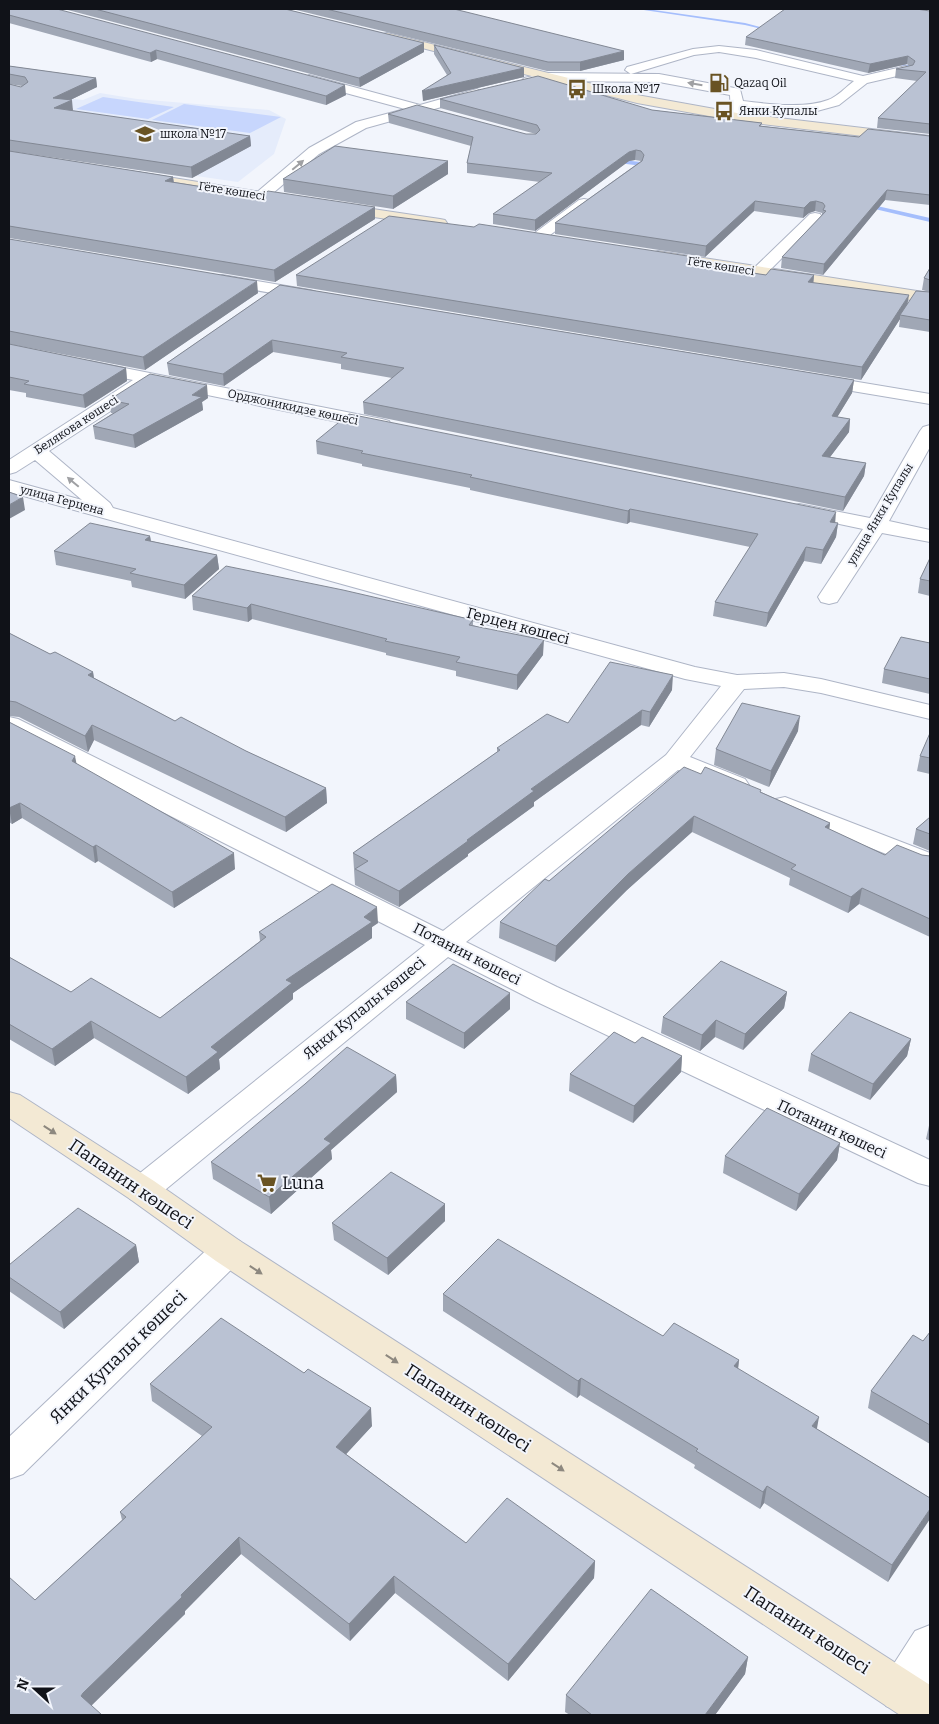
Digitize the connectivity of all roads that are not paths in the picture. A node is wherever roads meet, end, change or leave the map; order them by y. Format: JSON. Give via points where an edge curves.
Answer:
{"nodes":[{"id":1,"x":376,"y":33,"type":"edge"},
{"id":2,"x":906,"y":70,"type":"edge"},
{"id":3,"x":294,"y":75,"type":"edge"},
{"id":4,"x":548,"y":77,"type":"junction"},
{"id":5,"x":602,"y":78,"type":"junction"},
{"id":6,"x":863,"y":80,"type":"junction"},
{"id":7,"x":516,"y":84,"type":"edge"},
{"id":8,"x":490,"y":90,"type":"edge"},
{"id":9,"x":418,"y":108,"type":"junction"},
{"id":10,"x":736,"y":111,"type":"junction"},
{"id":11,"x":446,"y":116,"type":"edge"},
{"id":12,"x":930,"y":140,"type":"edge"},
{"id":13,"x":125,"y":174,"type":"edge"},
{"id":14,"x":597,"y":194,"type":"edge"},
{"id":15,"x":261,"y":196,"type":"junction"},
{"id":16,"x":392,"y":216,"type":"junction"},
{"id":17,"x":814,"y":217,"type":"edge"},
{"id":18,"x":452,"y":225,"type":"edge"},
{"id":19,"x":368,"y":232,"type":"edge"},
{"id":20,"x":518,"y":235,"type":"edge"},
{"id":21,"x":537,"y":238,"type":"junction"},
{"id":22,"x":556,"y":241,"type":"edge"},
{"id":23,"x":643,"y":254,"type":"edge"},
{"id":24,"x":758,"y":272,"type":"junction"},
{"id":25,"x":301,"y":274,"type":"edge"},
{"id":26,"x":209,"y":278,"type":"edge"},
{"id":27,"x":276,"y":290,"type":"junction"},
{"id":28,"x":325,"y":298,"type":"edge"},
{"id":29,"x":930,"y":298,"type":"edge"},
{"id":30,"x":260,"y":300,"type":"edge"},
{"id":31,"x":75,"y":363,"type":"edge"},
{"id":32,"x":158,"y":372,"type":"junction"},
{"id":33,"x":803,"y":378,"type":"edge"},
{"id":34,"x":930,"y":399,"type":"edge"},
{"id":35,"x":401,"y":429,"type":"edge"},
{"id":36,"x":930,"y":431,"type":"edge"},
{"id":37,"x":37,"y":451,"type":"junction"},
{"id":38,"x":9,"y":468,"type":"edge"},
{"id":39,"x":9,"y":486,"type":"edge"},
{"id":40,"x":778,"y":506,"type":"edge"},
{"id":41,"x":110,"y":512,"type":"junction"},
{"id":42,"x":875,"y":525,"type":"junction"},
{"id":43,"x":930,"y":536,"type":"edge"},
{"id":44,"x":829,"y":597,"type":"dead end"},
{"id":45,"x":737,"y":682,"type":"junction"},
{"id":46,"x":930,"y":712,"type":"edge"},
{"id":47,"x":9,"y":724,"type":"edge"},
{"id":48,"x":675,"y":760,"type":"junction"},
{"id":49,"x":930,"y":863,"type":"edge"},
{"id":50,"x":446,"y":942,"type":"junction"},
{"id":51,"x":9,"y":1103,"type":"edge"},
{"id":52,"x":930,"y":1174,"type":"edge"},
{"id":53,"x":142,"y":1190,"type":"junction"},
{"id":54,"x":228,"y":1251,"type":"junction"},
{"id":55,"x":9,"y":1462,"type":"edge"},
{"id":56,"x":930,"y":1645,"type":"edge"},
{"id":57,"x":916,"y":1700,"type":"edge"}],
"edges":[{"from":1,"to":4,"type":"main road"},
{"from":2,"to":6,"type":"street"},
{"from":3,"to":9,"type":"street"},
{"from":4,"to":5,"type":"street"},
{"from":4,"to":7,"type":"street"},
{"from":4,"to":10,"type":"main road","via":[[637,99]]},
{"from":5,"to":6,"type":"street","via":[[693,52],[719,49],[756,54]]},
{"from":10,"to":5,"type":"street","one_way":true,"via":[[736,92],[659,78]]},
{"from":6,"to":10,"type":"street","via":[[835,102]]},
{"from":8,"to":9,"type":"street"},
{"from":9,"to":11,"type":"street"},
{"from":15,"to":9,"type":"street","one_way":true,"via":[[314,151],[360,125]]},
{"from":10,"to":12,"type":"main road"},
{"from":13,"to":15,"type":"main road","name":"Гёте көшесі"},
{"from":14,"to":21,"type":"street"},
{"from":15,"to":16,"type":"main road","name":"Гёте көшесі"},
{"from":16,"to":18,"type":"main road","name":"Гёте көшесі"},
{"from":16,"to":19,"type":"street"},
{"from":17,"to":24,"type":"street"},
{"from":20,"to":21,"type":"main road"},
{"from":21,"to":22,"type":"main road"},
{"from":23,"to":24,"type":"main road","name":"Гёте көшесі"},
{"from":24,"to":29,"type":"main road","name":"Гёте көшесі"},
{"from":25,"to":27,"type":"street"},
{"from":26,"to":27,"type":"street"},
{"from":27,"to":28,"type":"street"},
{"from":27,"to":30,"type":"street"},
{"from":31,"to":32,"type":"street","name":"Орджоникидзе көшесі"},
{"from":32,"to":35,"type":"street","name":"Орджоникидзе көшесі"},
{"from":32,"to":37,"type":"street","name":"Белякова көшесі"},
{"from":33,"to":34,"type":"street"},
{"from":36,"to":42,"type":"street","name":"улица Янки Купалы"},
{"from":37,"to":38,"type":"street","name":"Белякова көшесі"},
{"from":41,"to":37,"type":"street","name":"улица Герцена","one_way":true},
{"from":39,"to":41,"type":"street","name":"улица Герцена"},
{"from":40,"to":42,"type":"street"},
{"from":41,"to":45,"type":"street","name":"Герцен көшесі","via":[[693,674]]},
{"from":42,"to":43,"type":"street"},
{"from":42,"to":44,"type":"street","name":"улица Янки Купалы"},
{"from":45,"to":46,"type":"street","name":"Герцен көшесі","via":[[784,680]]},
{"from":45,"to":48,"type":"street","name":"Янки Купалы көшесі"},
{"from":47,"to":50,"type":"street","name":"Потанин көшесі"},
{"from":48,"to":49,"type":"street"},
{"from":48,"to":50,"type":"street","name":"Янки Купалы көшесі"},
{"from":50,"to":52,"type":"street","name":"Потанин көшесі","via":[[546,994]]},
{"from":50,"to":53,"type":"street","name":"Янки Купалы көшесі"},
{"from":51,"to":53,"type":"main road","name":"Папанин көшесі","one_way":true},
{"from":53,"to":54,"type":"main road","name":"Папанин көшесі"},
{"from":54,"to":55,"type":"street","name":"Янки Купалы көшесі"},
{"from":54,"to":57,"type":"main road","name":"Папанин көшесі","one_way":true},
{"from":56,"to":57,"type":"street"}]}
